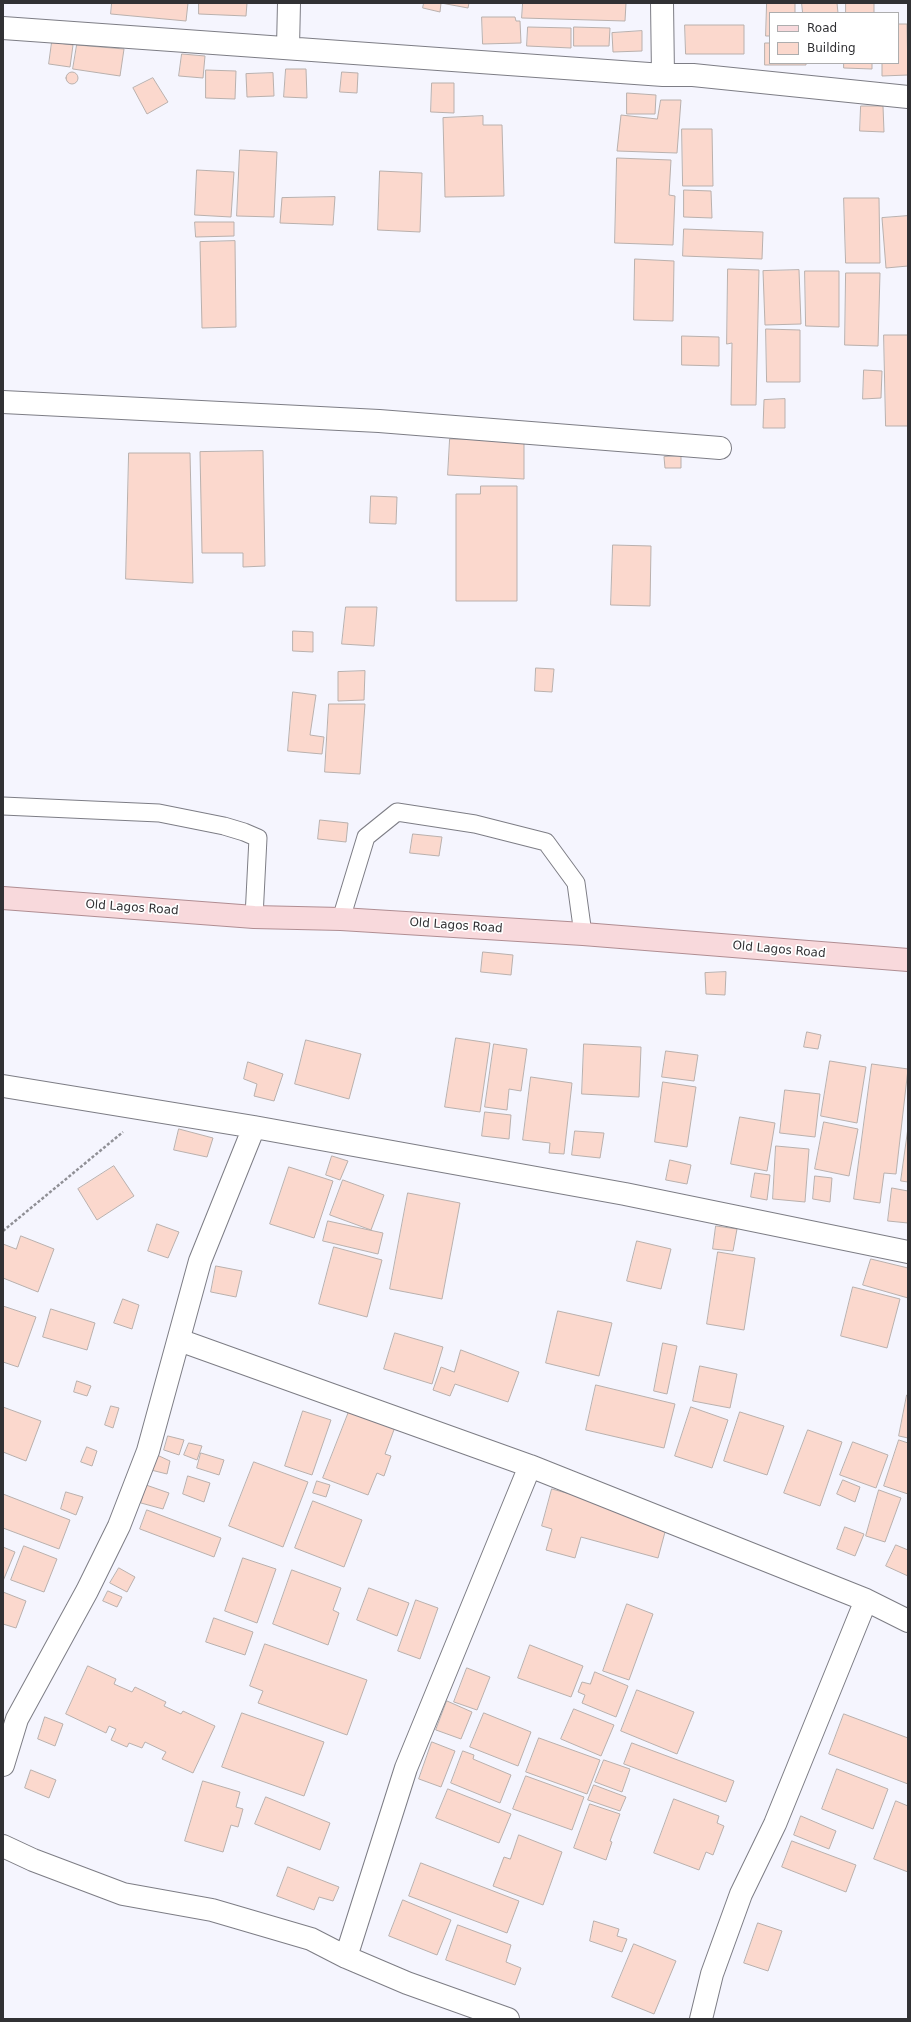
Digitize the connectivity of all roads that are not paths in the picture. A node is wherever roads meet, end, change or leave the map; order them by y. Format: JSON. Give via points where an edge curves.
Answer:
{"nodes":[{"id":1,"x":289,"y":3,"type":"edge"},
{"id":2,"x":662,"y":3,"type":"edge"},
{"id":3,"x":3,"y":28,"type":"edge"},
{"id":4,"x":288,"y":47,"type":"junction"},
{"id":5,"x":663,"y":75,"type":"junction"},
{"id":6,"x":908,"y":97,"type":"edge"},
{"id":7,"x":3,"y":402,"type":"edge"},
{"id":8,"x":720,"y":448,"type":"dead end"},
{"id":9,"x":3,"y":806,"type":"edge"},
{"id":10,"x":3,"y":898,"type":"edge"},
{"id":11,"x":254,"y":916,"type":"junction"},
{"id":12,"x":341,"y":919,"type":"junction"},
{"id":13,"x":583,"y":934,"type":"junction"},
{"id":14,"x":908,"y":960,"type":"edge"},
{"id":15,"x":3,"y":1086,"type":"edge"},
{"id":16,"x":254,"y":1127,"type":"junction"},
{"id":17,"x":908,"y":1252,"type":"edge"},
{"id":18,"x":179,"y":1340,"type":"junction"},
{"id":19,"x":530,"y":1466,"type":"junction"},
{"id":20,"x":866,"y":1600,"type":"junction"},
{"id":21,"x":908,"y":1621,"type":"edge"},
{"id":22,"x":3,"y":1766,"type":"edge"},
{"id":23,"x":3,"y":1846,"type":"edge"},
{"id":24,"x":346,"y":1957,"type":"junction"},
{"id":25,"x":508,"y":2019,"type":"edge"},
{"id":26,"x":701,"y":2019,"type":"edge"}],
"edges":[{"from":1,"to":4,"type":"street"},
{"from":2,"to":5,"type":"street"},
{"from":3,"to":4,"type":"street"},
{"from":4,"to":5,"type":"street"},
{"from":5,"to":6,"type":"street","via":[[693,74]]},
{"from":7,"to":8,"type":"street","via":[[379,421]]},
{"from":9,"to":11,"type":"lane","via":[[159,813],[244,832],[258,838]]},
{"from":10,"to":11,"type":"main road","name":"Old Lagos Road"},
{"from":11,"to":12,"type":"main road","name":"Old Lagos Road"},
{"from":12,"to":13,"type":"main road","name":"Old Lagos Road"},
{"from":12,"to":13,"type":"lane","via":[[366,836],[397,812],[475,824],[546,842],[576,882]]},
{"from":13,"to":14,"type":"main road","name":"Old Lagos Road"},
{"from":15,"to":16,"type":"street"},
{"from":16,"to":17,"type":"street","via":[[625,1194]]},
{"from":16,"to":18,"type":"street","via":[[200,1261]]},
{"from":18,"to":19,"type":"street"},
{"from":18,"to":22,"type":"street","via":[[148,1451],[119,1526],[88,1591],[17,1719]]},
{"from":19,"to":20,"type":"street"},
{"from":19,"to":24,"type":"street","via":[[406,1768]]},
{"from":20,"to":21,"type":"street"},
{"from":20,"to":26,"type":"street","via":[[775,1824],[741,1894],[712,1974]]},
{"from":23,"to":24,"type":"street","via":[[123,1894],[212,1910],[311,1939]]},
{"from":24,"to":25,"type":"street","via":[[407,1983]]}]}
